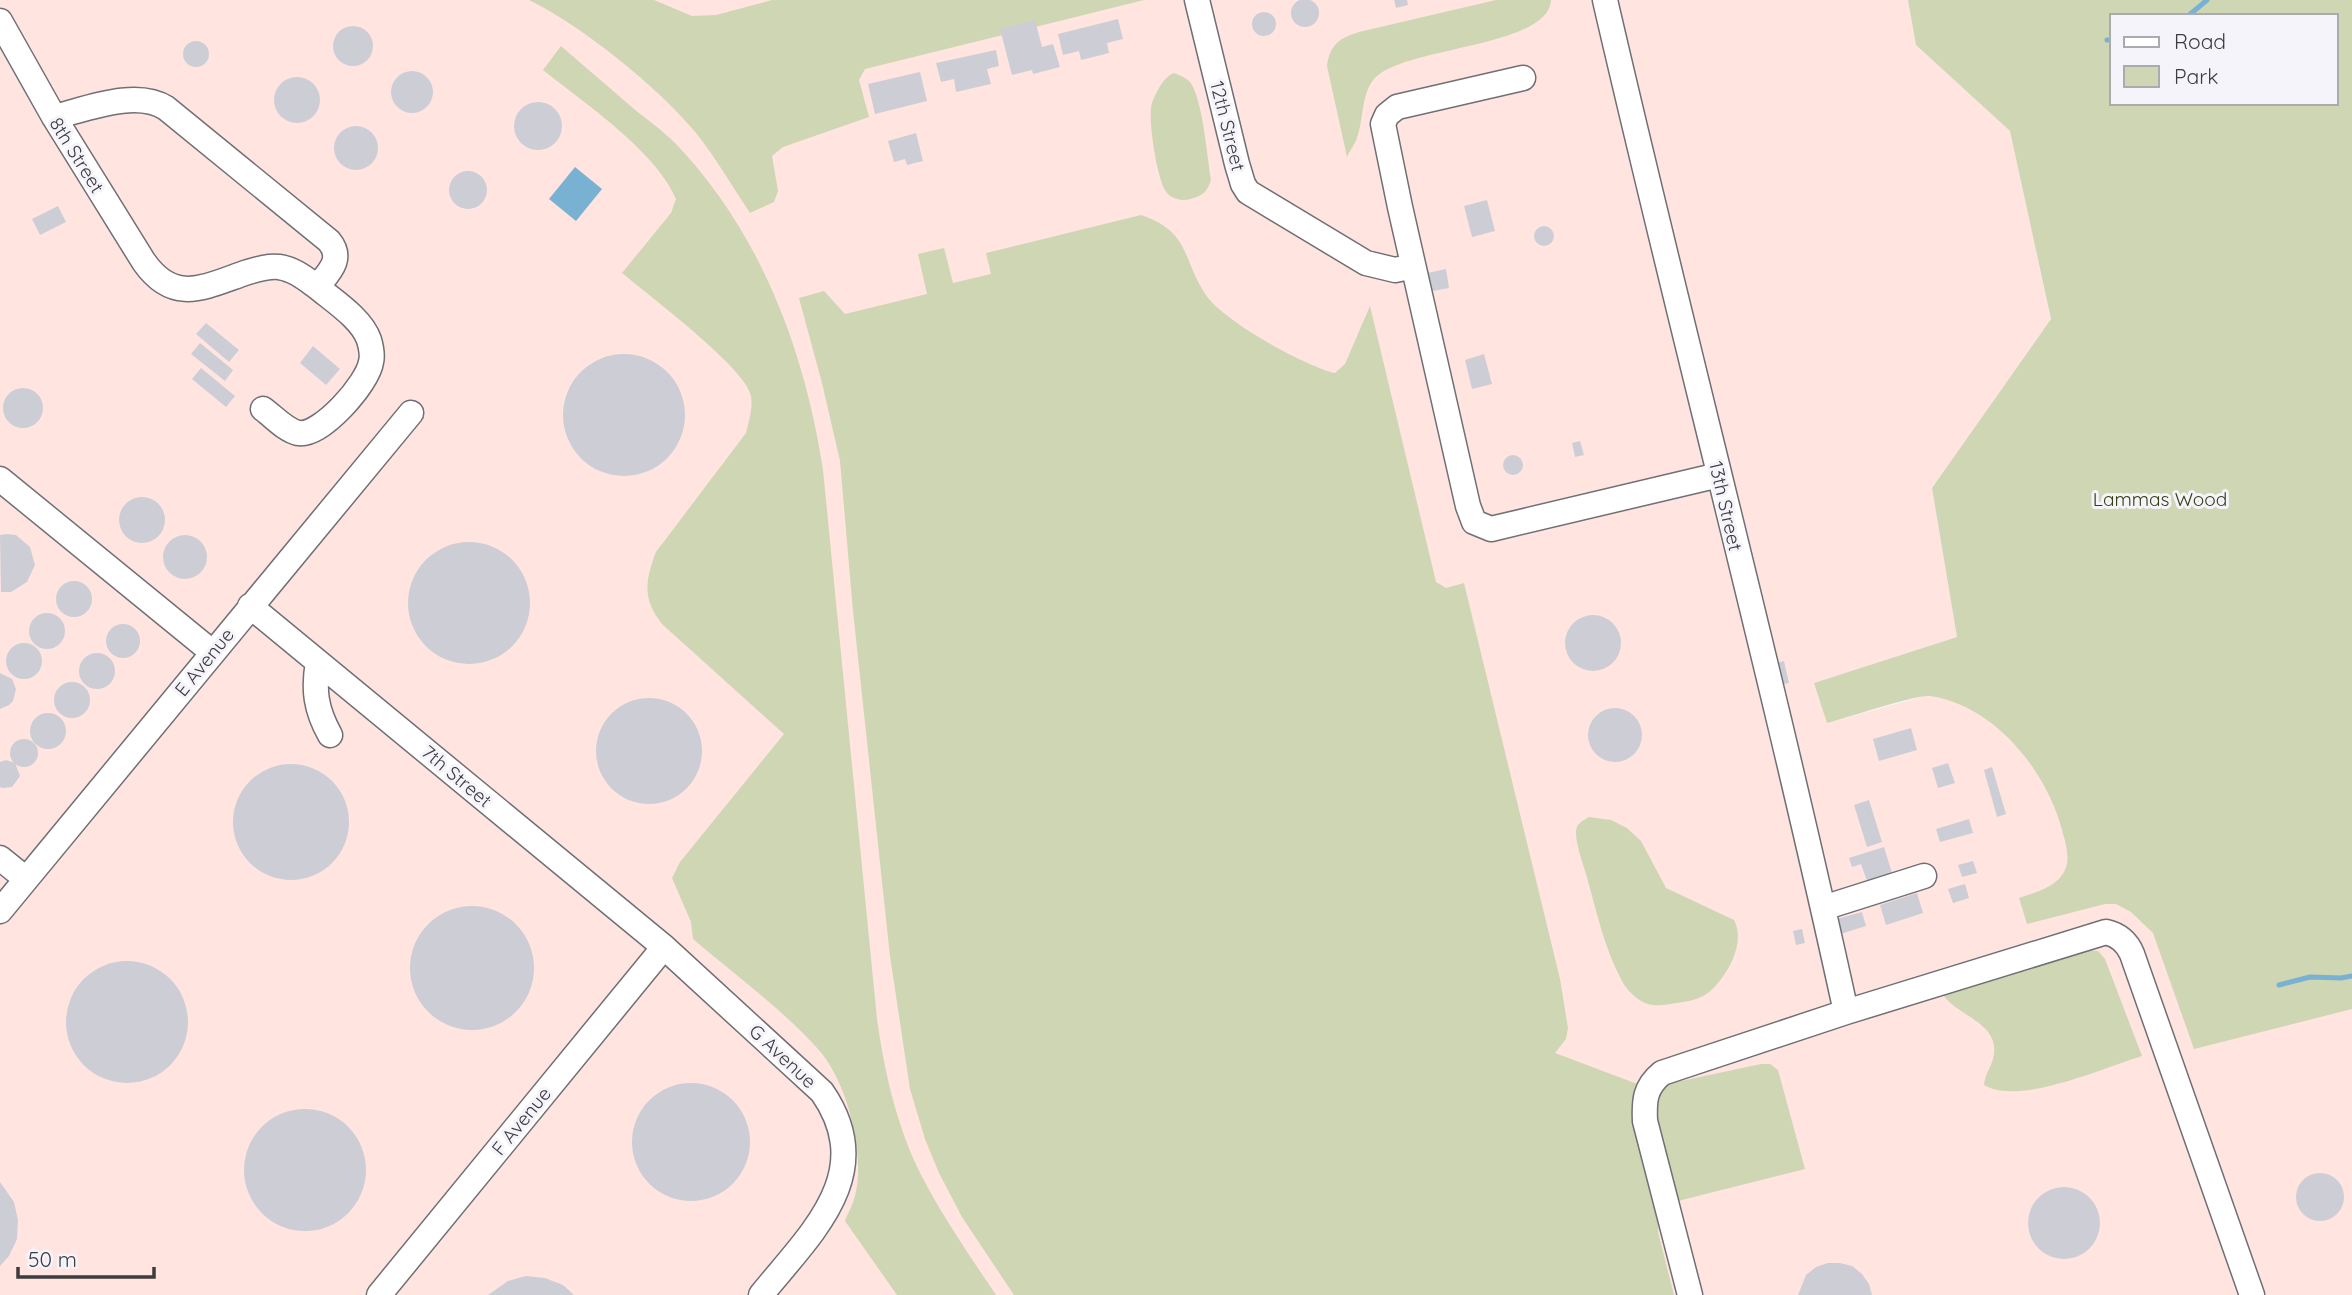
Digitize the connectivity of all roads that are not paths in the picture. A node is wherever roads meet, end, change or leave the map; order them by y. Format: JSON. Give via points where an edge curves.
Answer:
{"nodes":[{"id":1,"x":1197,"y":0,"type":"edge"},
{"id":2,"x":1605,"y":0,"type":"edge"},
{"id":3,"x":0,"y":21,"type":"edge"},
{"id":4,"x":1522,"y":78,"type":"dead end"},
{"id":5,"x":54,"y":117,"type":"junction"},
{"id":6,"x":1413,"y":266,"type":"junction"},
{"id":7,"x":317,"y":287,"type":"junction"},
{"id":8,"x":263,"y":409,"type":"dead end"},
{"id":9,"x":411,"y":414,"type":"dead end"},
{"id":10,"x":1719,"y":474,"type":"junction"},
{"id":11,"x":0,"y":479,"type":"edge"},
{"id":12,"x":250,"y":606,"type":"junction"},
{"id":13,"x":212,"y":652,"type":"junction"},
{"id":14,"x":318,"y":662,"type":"junction"},
{"id":15,"x":330,"y":735,"type":"dead end"},
{"id":16,"x":0,"y":858,"type":"edge"},
{"id":17,"x":1924,"y":876,"type":"dead end"},
{"id":18,"x":26,"y":879,"type":"junction"},
{"id":19,"x":1823,"y":908,"type":"junction"},
{"id":20,"x":0,"y":911,"type":"edge"},
{"id":21,"x":664,"y":947,"type":"junction"},
{"id":22,"x":1846,"y":1012,"type":"junction"},
{"id":23,"x":379,"y":1295,"type":"edge"},
{"id":24,"x":761,"y":1295,"type":"edge"},
{"id":25,"x":1690,"y":1295,"type":"edge"},
{"id":26,"x":2252,"y":1295,"type":"edge"}],
"edges":[{"from":1,"to":6,"type":"lane","name":"12th Street","via":[[1248,192],[1366,263],[1395,270]]},
{"from":2,"to":10,"type":"lane","name":"13th Street"},
{"from":3,"to":5,"type":"lane","name":"8th Street"},
{"from":4,"to":6,"type":"lane","via":[[1397,107],[1387,115],[1383,124]]},
{"from":5,"to":7,"type":"lane","name":"8th Street","via":[[162,284],[191,290],[270,267],[289,270]]},
{"from":5,"to":7,"type":"lane","via":[[133,100],[166,108],[329,241],[336,261]]},
{"from":6,"to":10,"type":"lane","via":[[1474,522],[1491,529]]},
{"from":7,"to":8,"type":"lane","via":[[364,330],[372,353],[369,369],[331,418],[314,431],[291,430]]},
{"from":9,"to":12,"type":"lane","name":"E Avenue"},
{"from":10,"to":19,"type":"lane","name":"13th Street"},
{"from":11,"to":13,"type":"lane"},
{"from":12,"to":13,"type":"lane","name":"E Avenue"},
{"from":12,"to":14,"type":"lane","name":"7th Street"},
{"from":13,"to":18,"type":"lane","name":"E Avenue"},
{"from":14,"to":15,"type":"lane","via":[[315,695]]},
{"from":14,"to":21,"type":"lane","name":"7th Street"},
{"from":16,"to":18,"type":"lane"},
{"from":17,"to":19,"type":"lane"},
{"from":18,"to":20,"type":"lane","name":"E Avenue"},
{"from":19,"to":22,"type":"lane","name":"13th Street"},
{"from":21,"to":23,"type":"lane","name":"F Avenue"},
{"from":21,"to":24,"type":"lane","name":"G Avenue","via":[[813,1082],[838,1123],[843,1162],[835,1197]]},
{"from":22,"to":25,"type":"lane","via":[[1661,1073],[1648,1088],[1644,1121]]},
{"from":22,"to":26,"type":"lane","via":[[2095,933],[2115,934],[2132,954]]}]}
